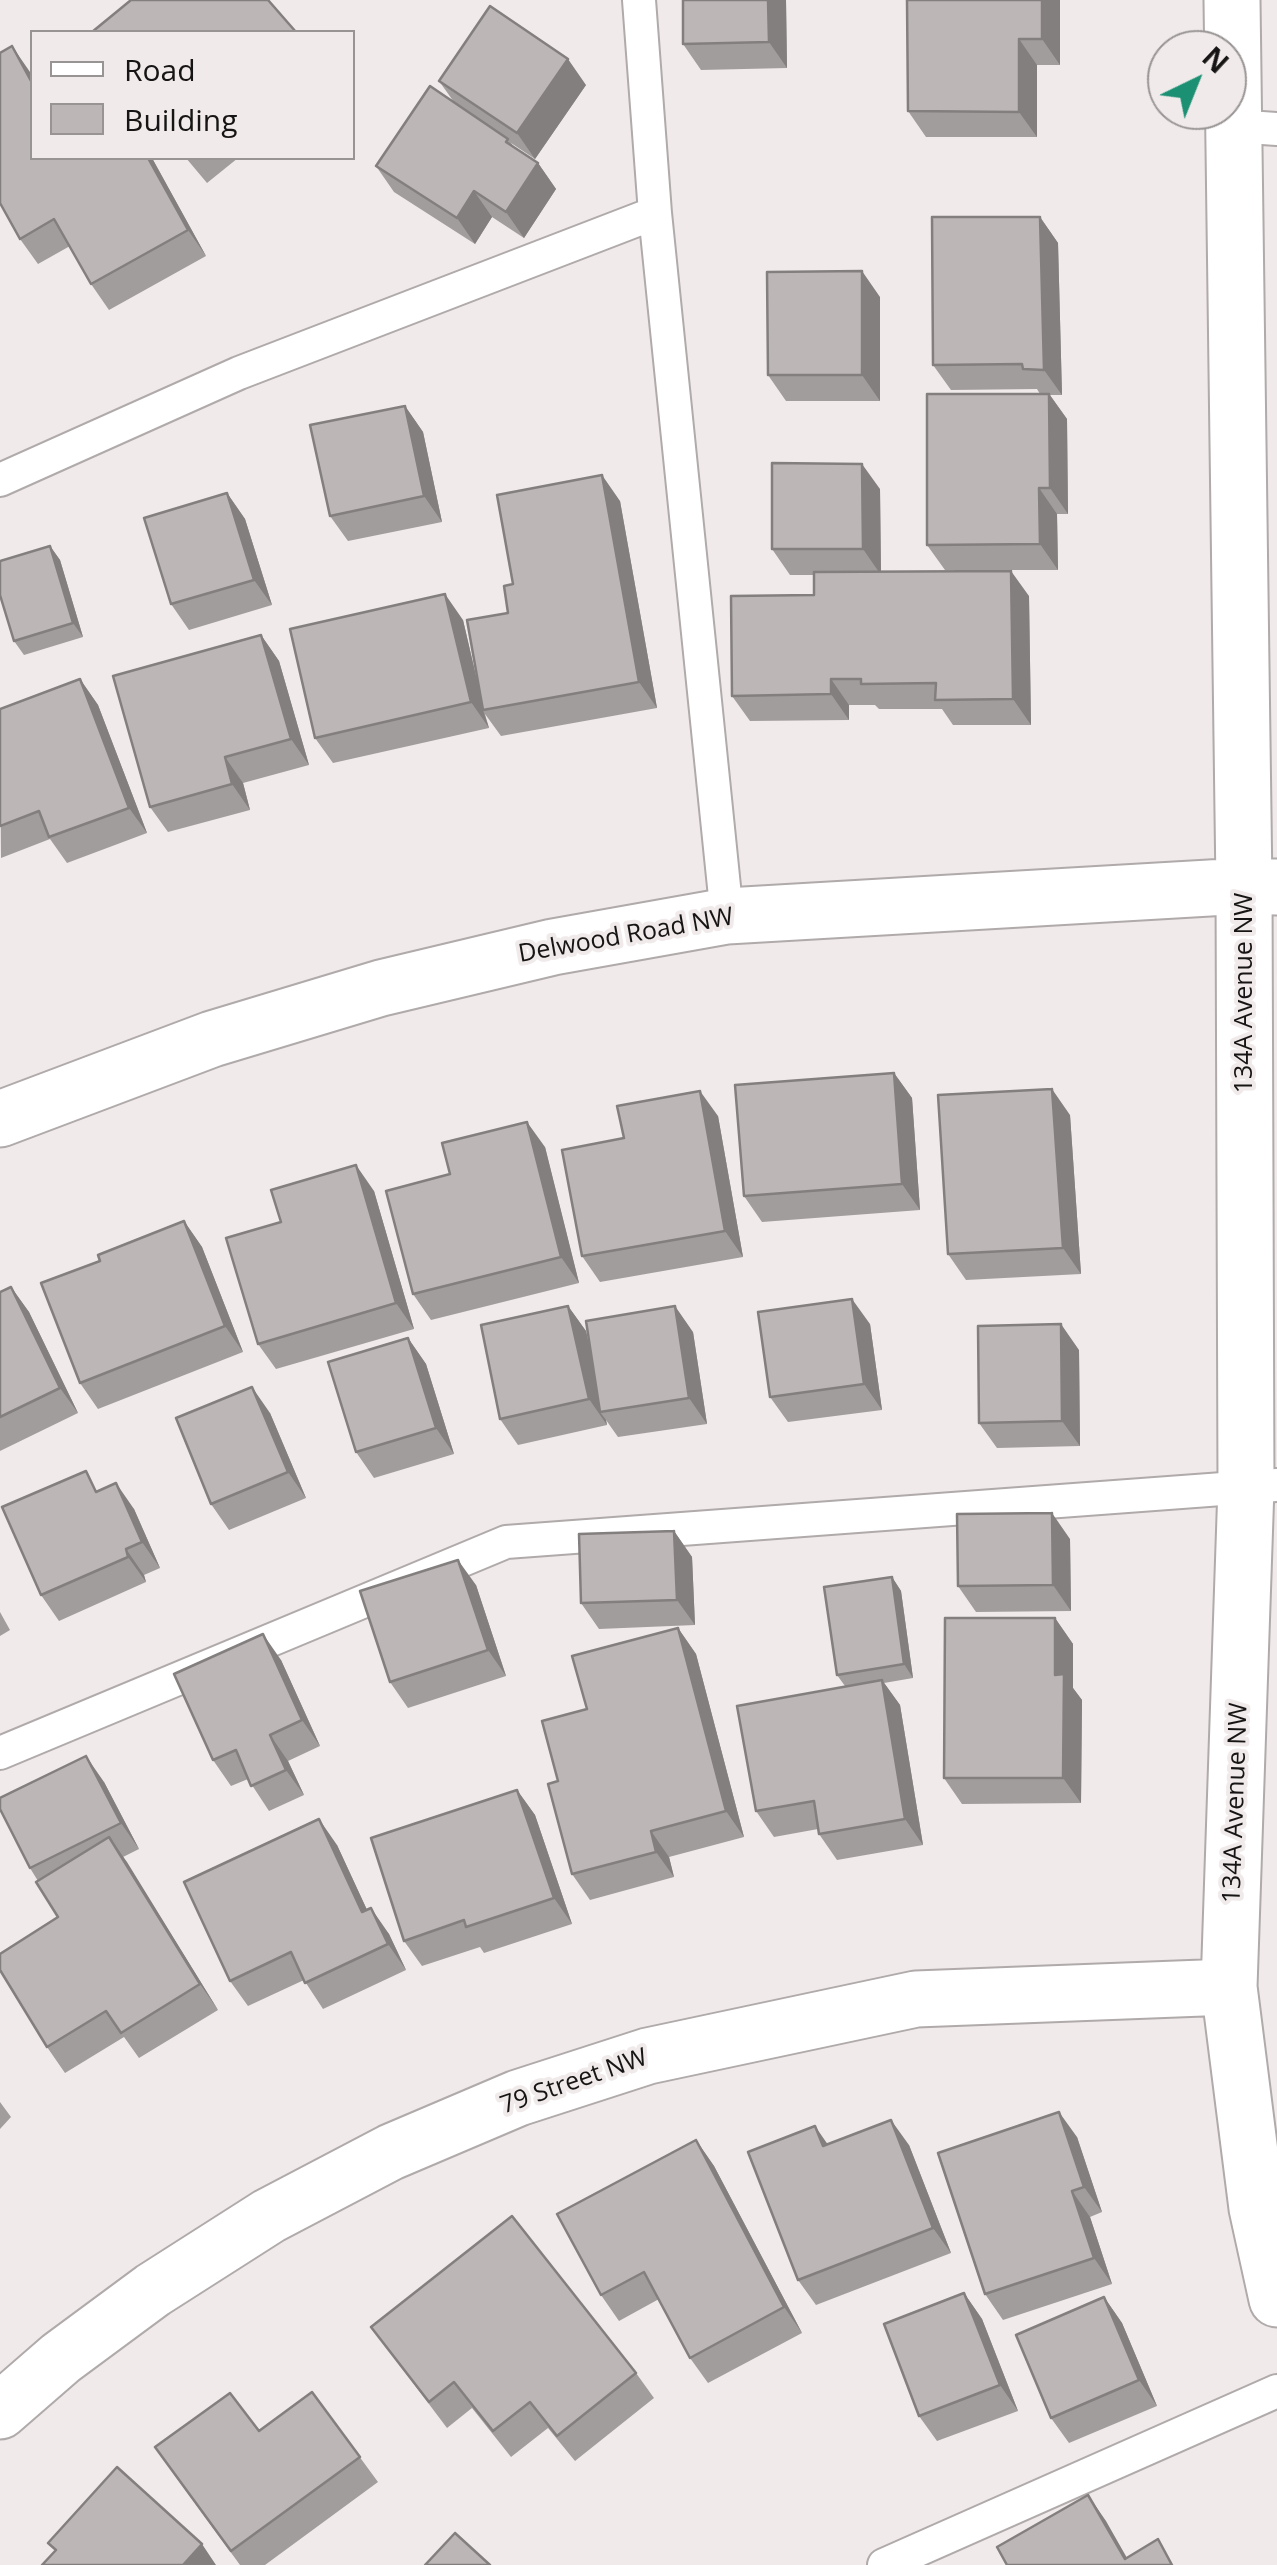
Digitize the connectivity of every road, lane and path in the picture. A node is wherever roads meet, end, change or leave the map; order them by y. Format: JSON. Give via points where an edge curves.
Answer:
{"nodes":[{"id":1,"x":639,"y":0,"type":"edge"},
{"id":2,"x":1232,"y":0,"type":"edge"},
{"id":3,"x":1255,"y":127,"type":"edge"},
{"id":4,"x":655,"y":213,"type":"junction"},
{"id":5,"x":0,"y":480,"type":"edge"},
{"id":6,"x":1261,"y":887,"type":"edge"},
{"id":7,"x":727,"y":916,"type":"junction"},
{"id":8,"x":0,"y":1119,"type":"edge"},
{"id":9,"x":1262,"y":1486,"type":"edge"},
{"id":10,"x":0,"y":1752,"type":"edge"},
{"id":11,"x":1229,"y":1987,"type":"junction"},
{"id":12,"x":1277,"y":2299,"type":"edge"},
{"id":13,"x":1277,"y":2391,"type":"edge"},
{"id":14,"x":0,"y":2410,"type":"edge"},
{"id":15,"x":884,"y":2565,"type":"edge"}],
"edges":[{"from":1,"to":4,"type":"lane"},
{"from":2,"to":3,"type":"street","name":"134A Avenue NW"},
{"from":3,"to":6,"type":"street","name":"134A Avenue NW"},
{"from":4,"to":5,"type":"lane","via":[[239,373]]},
{"from":4,"to":7,"type":"lane"},
{"from":6,"to":7,"type":"street","name":"Delwood Road NW"},
{"from":6,"to":9,"type":"street","name":"134A Avenue NW"},
{"from":7,"to":8,"type":"street","name":"Delwood Road NW","via":[[381,988],[212,1040]]},
{"from":9,"to":10,"type":"lane","via":[[506,1542]]},
{"from":9,"to":11,"type":"street","name":"134A Avenue NW"},
{"from":11,"to":12,"type":"street","name":"134A Avenue NW","via":[[1257,2208]]},
{"from":11,"to":14,"type":"street","name":"79 Street NW","via":[[916,1999],[648,2056],[518,2098],[391,2152],[269,2216],[153,2290]]},
{"from":13,"to":15,"type":"lane"}]}
